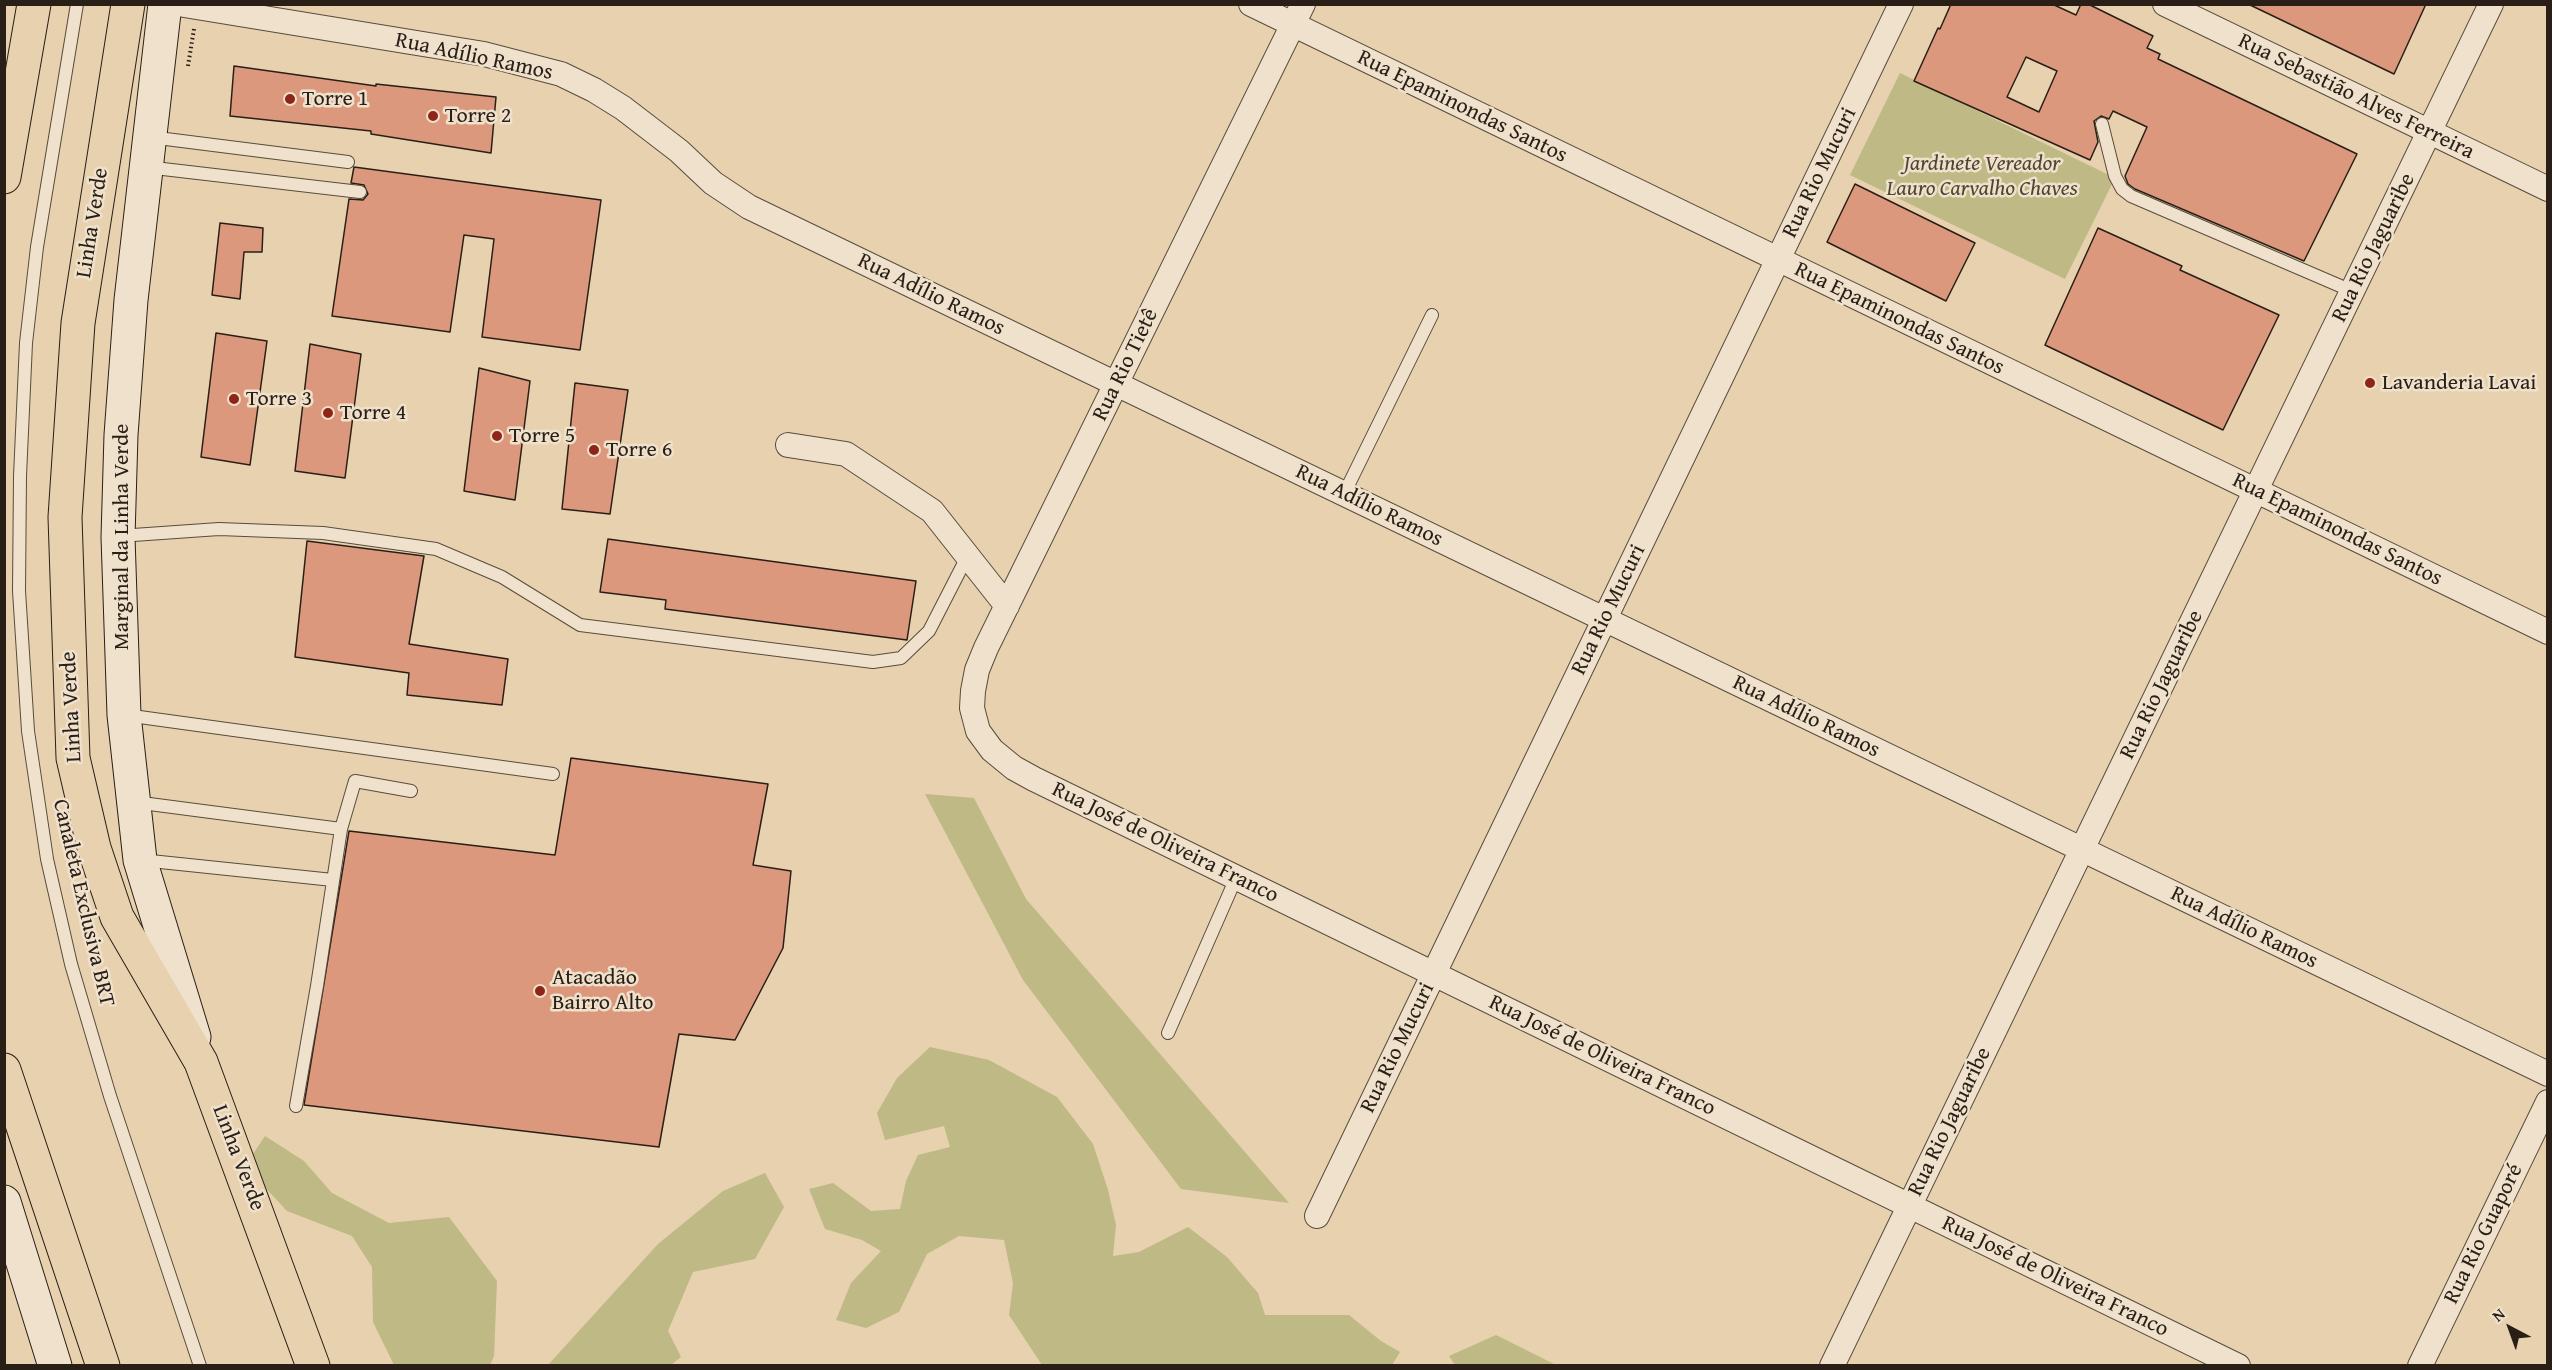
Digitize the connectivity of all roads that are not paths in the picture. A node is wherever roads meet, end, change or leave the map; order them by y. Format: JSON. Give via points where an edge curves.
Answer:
{"nodes":[{"id":1,"x":34,"y":4,"type":"edge"},
{"id":2,"x":77,"y":4,"type":"edge"},
{"id":3,"x":128,"y":4,"type":"edge"},
{"id":4,"x":165,"y":4,"type":"edge"},
{"id":5,"x":178,"y":4,"type":"edge"},
{"id":6,"x":1251,"y":4,"type":"edge"},
{"id":7,"x":1901,"y":4,"type":"edge"},
{"id":8,"x":2165,"y":4,"type":"edge"},
{"id":9,"x":2491,"y":4,"type":"edge"},
{"id":10,"x":1298,"y":14,"type":"edge"},
{"id":11,"x":2102,"y":124,"type":"dead end"},
{"id":12,"x":2429,"y":132,"type":"junction"},
{"id":13,"x":147,"y":152,"type":"junction"},
{"id":14,"x":348,"y":162,"type":"dead end"},
{"id":15,"x":5,"y":172,"type":"edge"},
{"id":16,"x":2547,"y":189,"type":"edge"},
{"id":17,"x":360,"y":192,"type":"dead end"},
{"id":18,"x":1778,"y":260,"type":"junction"},
{"id":19,"x":2352,"y":291,"type":"junction"},
{"id":20,"x":1432,"y":315,"type":"dead end"},
{"id":21,"x":1116,"y":384,"type":"junction"},
{"id":22,"x":788,"y":445,"type":"dead end"},
{"id":23,"x":2256,"y":491,"type":"junction"},
{"id":24,"x":1344,"y":494,"type":"junction"},
{"id":25,"x":118,"y":537,"type":"junction"},
{"id":26,"x":968,"y":555,"type":"junction"},
{"id":27,"x":1007,"y":606,"type":"junction"},
{"id":28,"x":1604,"y":619,"type":"junction"},
{"id":29,"x":2547,"y":632,"type":"edge"},
{"id":30,"x":124,"y":715,"type":"junction"},
{"id":31,"x":978,"y":731,"type":"joint"},
{"id":32,"x":553,"y":774,"type":"dead end"},
{"id":33,"x":411,"y":791,"type":"dead end"},
{"id":34,"x":134,"y":802,"type":"junction"},
{"id":35,"x":341,"y":829,"type":"junction"},
{"id":36,"x":2082,"y":850,"type":"junction"},
{"id":37,"x":140,"y":860,"type":"junction"},
{"id":38,"x":1236,"y":878,"type":"junction"},
{"id":39,"x":333,"y":880,"type":"junction"},
{"id":40,"x":1433,"y":974,"type":"junction"},
{"id":41,"x":1168,"y":1033,"type":"dead end"},
{"id":42,"x":201,"y":1062,"type":"junction"},
{"id":43,"x":4,"y":1070,"type":"edge"},
{"id":44,"x":2547,"y":1074,"type":"edge"},
{"id":45,"x":2547,"y":1102,"type":"edge"},
{"id":46,"x":296,"y":1106,"type":"dead end"},
{"id":47,"x":4,"y":1202,"type":"edge"},
{"id":48,"x":1910,"y":1206,"type":"junction"},
{"id":49,"x":1317,"y":1216,"type":"dead end"},
{"id":50,"x":55,"y":1365,"type":"edge"},
{"id":51,"x":103,"y":1365,"type":"edge"},
{"id":52,"x":200,"y":1365,"type":"edge"},
{"id":53,"x":313,"y":1365,"type":"edge"},
{"id":54,"x":1832,"y":1365,"type":"edge"},
{"id":55,"x":2238,"y":1365,"type":"edge"},
{"id":56,"x":2420,"y":1365,"type":"edge"}],
"edges":[{"from":1,"to":15,"type":"highway"},
{"from":2,"to":52,"type":"lane","name":"Canaleta Exclusiva BRT","via":[[37,247],[26,343],[19,591],[28,731],[47,859],[71,964],[110,1096]]},
{"from":3,"to":42,"type":"highway","name":"Linha Verde","via":[[78,323],[65,517],[73,758],[94,849],[117,917]]},
{"from":4,"to":13,"type":"main road","name":"Marginal da Linha Verde"},
{"from":5,"to":21,"type":"street","name":"Rua Adílio Ramos","via":[[484,54],[561,74],[623,108],[713,183],[749,207]]},
{"from":6,"to":10,"type":"street","name":"Rua Epaminondas Santos"},
{"from":7,"to":18,"type":"street","name":"Rua Rio Mucuri"},
{"from":8,"to":12,"type":"street","name":"Rua Sebastião Alves Ferreira"},
{"from":9,"to":12,"type":"street","name":"Rua Rio Jaguaribe"},
{"from":10,"to":18,"type":"street","name":"Rua Epaminondas Santos"},
{"from":10,"to":21,"type":"street","name":"Rua Rio Tietê"},
{"from":11,"to":19,"type":"lane","via":[[2115,176],[2131,196]]},
{"from":12,"to":16,"type":"street","name":"Rua Sebastião Alves Ferreira"},
{"from":12,"to":19,"type":"street","name":"Rua Rio Jaguaribe"},
{"from":13,"to":14,"type":"lane"},
{"from":13,"to":17,"type":"lane"},
{"from":13,"to":25,"type":"main road","name":"Marginal da Linha Verde","via":[[131,300]]},
{"from":18,"to":23,"type":"street","name":"Rua Epaminondas Santos"},
{"from":18,"to":28,"type":"street","name":"Rua Rio Mucuri"},
{"from":19,"to":23,"type":"street","name":"Rua Rio Jaguaribe"},
{"from":20,"to":24,"type":"lane"},
{"from":21,"to":24,"type":"street","name":"Rua Adílio Ramos"},
{"from":21,"to":27,"type":"street","name":"Rua Rio Tietê"},
{"from":22,"to":26,"type":"street","via":[[846,454],[932,511]]},
{"from":23,"to":29,"type":"street","name":"Rua Epaminondas Santos"},
{"from":23,"to":36,"type":"street","name":"Rua Rio Jaguaribe"},
{"from":24,"to":28,"type":"street","name":"Rua Adílio Ramos"},
{"from":25,"to":26,"type":"lane","via":[[219,529],[311,533],[436,549],[502,578],[580,625],[873,662],[901,658],[929,630]]},
{"from":25,"to":30,"type":"main road","name":"Marginal da Linha Verde"},
{"from":26,"to":27,"type":"street"},
{"from":27,"to":31,"type":"street","name":"Rua Rio Tietê","via":[[977,670],[972,708]]},
{"from":28,"to":36,"type":"street","name":"Rua Adílio Ramos"},
{"from":28,"to":40,"type":"street","name":"Rua Rio Mucuri"},
{"from":30,"to":32,"type":"lane"},
{"from":30,"to":34,"type":"main road","name":"Marginal da Linha Verde"},
{"from":31,"to":38,"type":"street","name":"Rua José de Oliveira Franco","via":[[992,750],[1014,768]]},
{"from":33,"to":35,"type":"lane","via":[[355,781]]},
{"from":34,"to":35,"type":"lane"},
{"from":34,"to":37,"type":"main road","name":"Marginal da Linha Verde"},
{"from":35,"to":39,"type":"lane"},
{"from":36,"to":44,"type":"street","name":"Rua Adílio Ramos"},
{"from":36,"to":48,"type":"street","name":"Rua Rio Jaguaribe"},
{"from":37,"to":39,"type":"lane"},
{"from":37,"to":42,"type":"main road","name":"Marginal da Linha Verde"},
{"from":38,"to":40,"type":"street","name":"Rua José de Oliveira Franco"},
{"from":38,"to":41,"type":"lane"},
{"from":39,"to":46,"type":"lane"},
{"from":40,"to":48,"type":"street","name":"Rua José de Oliveira Franco"},
{"from":40,"to":49,"type":"street","name":"Rua Rio Mucuri"},
{"from":42,"to":53,"type":"highway","name":"Linha Verde"},
{"from":43,"to":51,"type":"highway"},
{"from":45,"to":56,"type":"street","name":"Rua Rio Guaporé"},
{"from":47,"to":50,"type":"main road"},
{"from":48,"to":54,"type":"street","name":"Rua Rio Jaguaribe"},
{"from":48,"to":55,"type":"street","name":"Rua José de Oliveira Franco"}]}
